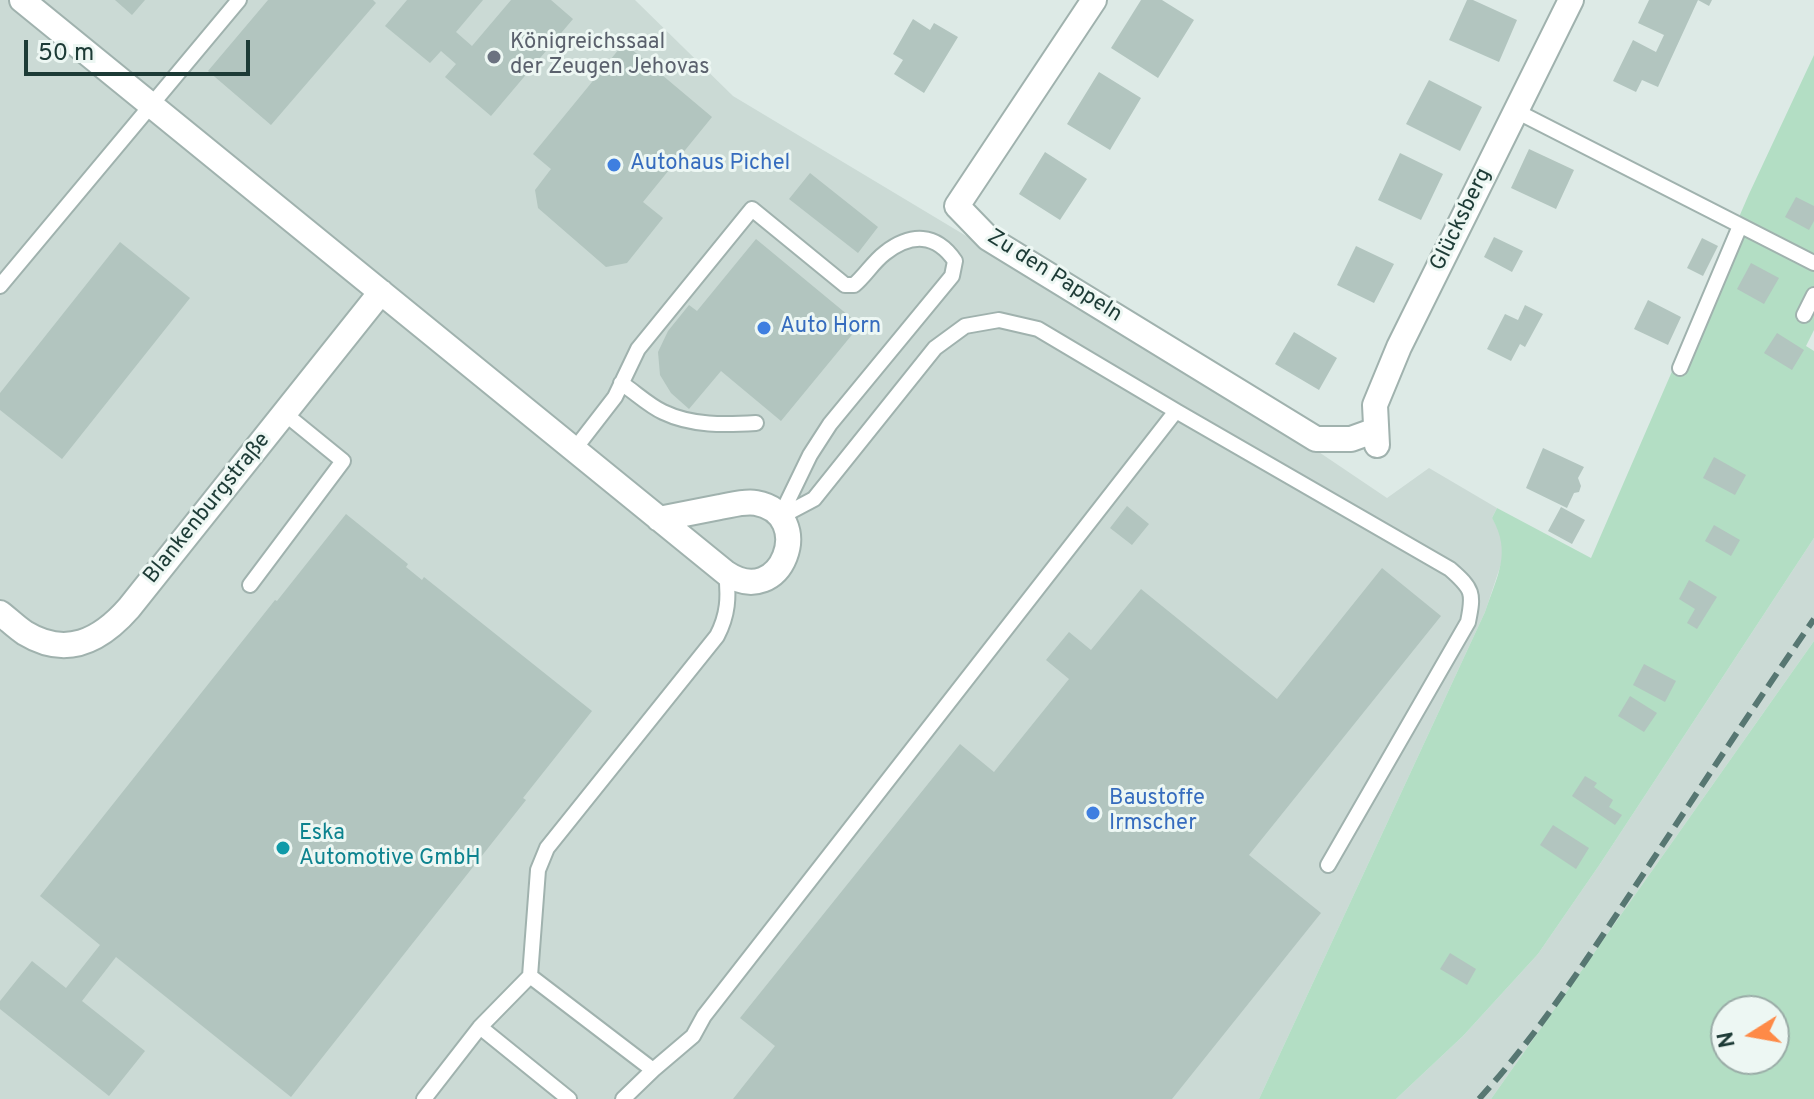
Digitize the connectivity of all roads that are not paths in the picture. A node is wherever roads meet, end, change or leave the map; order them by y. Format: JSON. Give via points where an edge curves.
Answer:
{"nodes":[{"id":1,"x":22,"y":0,"type":"edge"},
{"id":2,"x":239,"y":0,"type":"edge"},
{"id":3,"x":1094,"y":0,"type":"edge"},
{"id":4,"x":1571,"y":0,"type":"edge"},
{"id":5,"x":151,"y":105,"type":"junction"},
{"id":6,"x":1516,"y":111,"type":"junction"},
{"id":7,"x":1740,"y":226,"type":"junction"},
{"id":8,"x":1814,"y":263,"type":"edge"},
{"id":9,"x":0,"y":286,"type":"edge"},
{"id":10,"x":381,"y":292,"type":"junction"},
{"id":11,"x":1814,"y":295,"type":"edge"},
{"id":12,"x":1804,"y":315,"type":"dead end"},
{"id":13,"x":1680,"y":368,"type":"dead end"},
{"id":14,"x":621,"y":383,"type":"junction"},
{"id":15,"x":1176,"y":411,"type":"junction"},
{"id":16,"x":284,"y":413,"type":"junction"},
{"id":17,"x":756,"y":423,"type":"dead end"},
{"id":18,"x":1377,"y":438,"type":"joint"},
{"id":19,"x":574,"y":450,"type":"junction"},
{"id":20,"x":780,"y":517,"type":"junction"},
{"id":21,"x":659,"y":519,"type":"junction"},
{"id":22,"x":726,"y":573,"type":"junction"},
{"id":23,"x":250,"y":585,"type":"dead end"},
{"id":24,"x":0,"y":613,"type":"edge"},
{"id":25,"x":1328,"y":865,"type":"dead end"},
{"id":26,"x":530,"y":976,"type":"junction"},
{"id":27,"x":480,"y":1027,"type":"junction"},
{"id":28,"x":653,"y":1070,"type":"junction"},
{"id":29,"x":424,"y":1099,"type":"edge"},
{"id":30,"x":569,"y":1099,"type":"edge"},
{"id":31,"x":623,"y":1099,"type":"edge"}],
"edges":[{"from":1,"to":5,"type":"street"},
{"from":2,"to":5,"type":"lane"},
{"from":3,"to":18,"type":"street","name":"Zu den Pappeln","via":[[957,206],[988,238],[1316,439]]},
{"from":4,"to":6,"type":"street","name":"Glücksberg"},
{"from":5,"to":9,"type":"lane"},
{"from":5,"to":10,"type":"street"},
{"from":6,"to":7,"type":"lane"},
{"from":6,"to":18,"type":"street","name":"Glücksberg","via":[[1399,347],[1375,405]]},
{"from":7,"to":8,"type":"lane"},
{"from":7,"to":13,"type":"lane"},
{"from":10,"to":16,"type":"street","name":"Blankenburgstraße"},
{"from":10,"to":19,"type":"street"},
{"from":11,"to":12,"type":"lane"},
{"from":14,"to":17,"type":"lane","via":[[663,412],[719,425]]},
{"from":14,"to":19,"type":"lane"},
{"from":14,"to":20,"type":"lane","via":[[638,349],[752,209],[845,285],[854,285],[883,254],[917,237],[946,248],[955,261],[952,276],[830,424]]},
{"from":15,"to":20,"type":"lane","via":[[1038,329],[999,320],[965,326],[935,348],[814,499]]},
{"from":15,"to":25,"type":"lane","via":[[1468,584],[1468,622]]},
{"from":15,"to":28,"type":"lane","via":[[693,1036]]},
{"from":16,"to":23,"type":"lane","via":[[343,461]]},
{"from":16,"to":24,"type":"street","name":"Blankenburgstraße","via":[[113,626],[72,645],[48,644]]},
{"from":19,"to":21,"type":"street"},
{"from":20,"to":21,"type":"street","via":[[751,503]]},
{"from":20,"to":22,"type":"street","via":[[789,541],[781,566],[755,581]]},
{"from":21,"to":22,"type":"street"},
{"from":22,"to":26,"type":"lane","via":[[728,608],[717,636],[547,848],[538,870]]},
{"from":26,"to":27,"type":"lane"},
{"from":26,"to":28,"type":"lane"},
{"from":27,"to":29,"type":"lane"},
{"from":27,"to":30,"type":"lane"},
{"from":28,"to":31,"type":"lane"}]}
